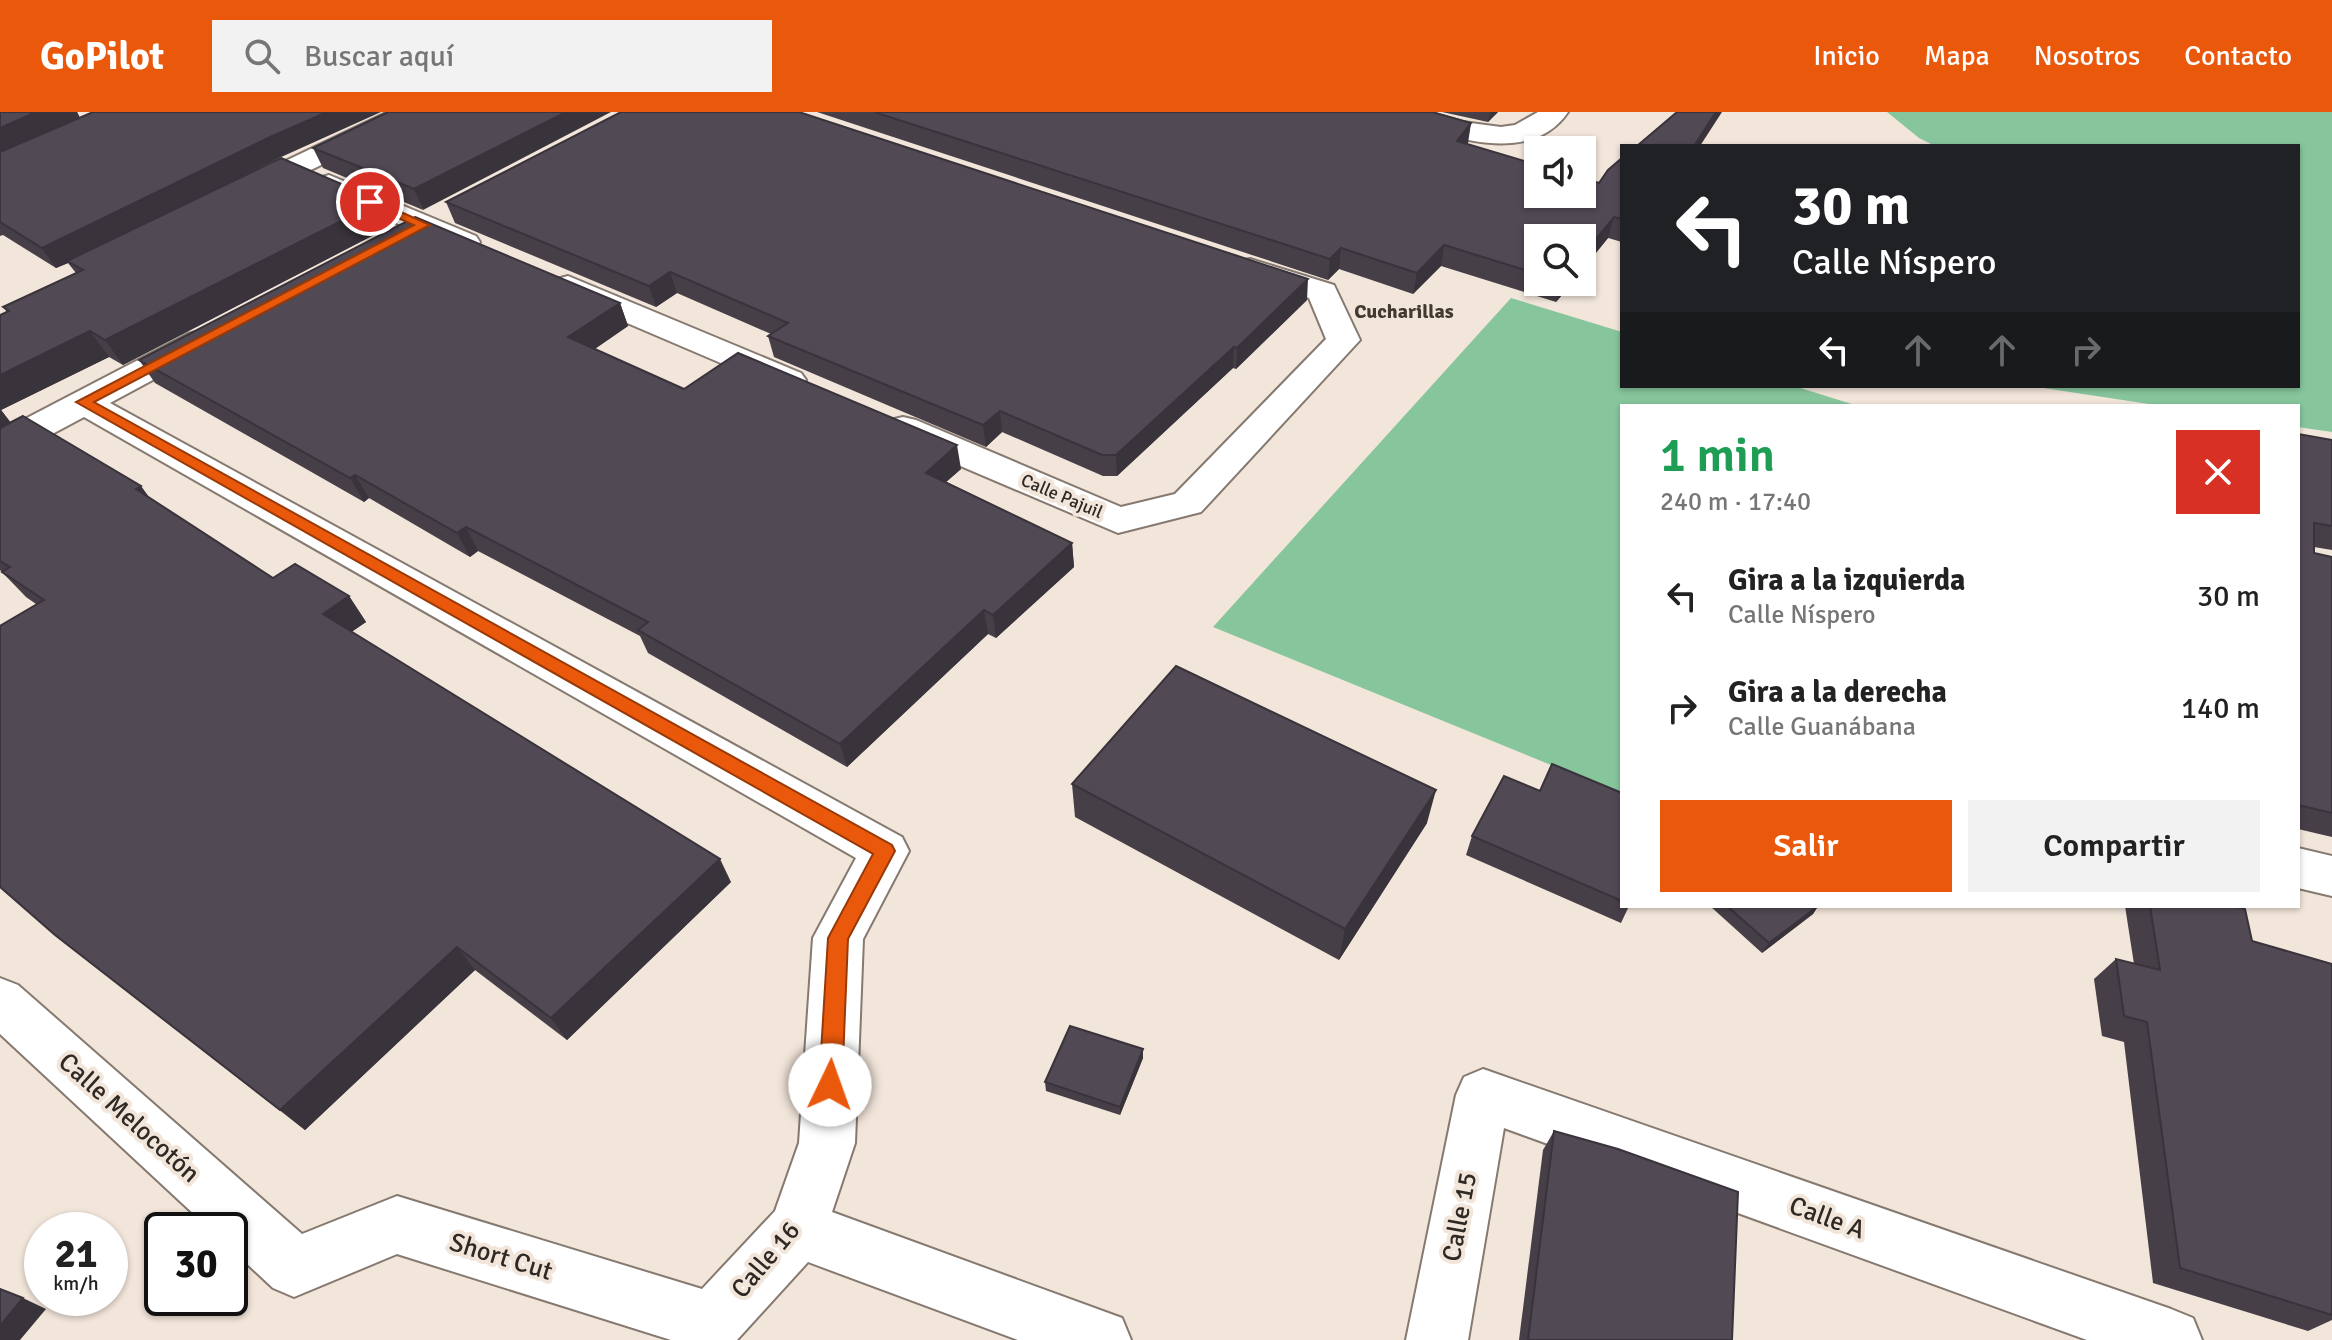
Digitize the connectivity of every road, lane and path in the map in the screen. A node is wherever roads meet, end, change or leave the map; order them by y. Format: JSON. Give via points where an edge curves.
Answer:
{"nodes":[{"id":1,"x":409,"y":112,"type":"edge"},
{"id":2,"x":1399,"y":112,"type":"edge"},
{"id":3,"x":1555,"y":112,"type":"edge"},
{"id":4,"x":290,"y":167,"type":"junction"},
{"id":5,"x":219,"y":203,"type":"edge"},
{"id":6,"x":464,"y":204,"type":"edge"},
{"id":7,"x":410,"y":232,"type":"junction"},
{"id":8,"x":496,"y":256,"type":"edge"},
{"id":9,"x":1218,"y":257,"type":"edge"},
{"id":10,"x":540,"y":274,"type":"edge"},
{"id":11,"x":225,"y":328,"type":"edge"},
{"id":12,"x":814,"y":391,"type":"edge"},
{"id":13,"x":83,"y":402,"type":"junction"},
{"id":14,"x":872,"y":415,"type":"edge"},
{"id":15,"x":0,"y":447,"type":"edge"},
{"id":16,"x":2300,"y":868,"type":"edge"},
{"id":17,"x":2332,"y":876,"type":"edge"},
{"id":18,"x":0,"y":1001,"type":"edge"},
{"id":19,"x":1483,"y":1095,"type":"joint"},
{"id":20,"x":798,"y":1229,"type":"junction"},
{"id":21,"x":294,"y":1267,"type":"joint"},
{"id":22,"x":707,"y":1331,"type":"edge"},
{"id":23,"x":1100,"y":1340,"type":"edge"},
{"id":24,"x":1437,"y":1340,"type":"edge"},
{"id":25,"x":2171,"y":1340,"type":"edge"}],
"edges":[{"from":1,"to":4,"type":"street"},
{"from":2,"to":3,"type":"street","via":[[1494,138],[1540,128]]},
{"from":4,"to":5,"type":"street"},
{"from":4,"to":7,"type":"street"},
{"from":6,"to":7,"type":"street"},
{"from":7,"to":8,"type":"street"},
{"from":9,"to":14,"type":"street","name":"Calle Pajuil","via":[[1323,292],[1343,340],[1188,503],[1118,520]]},
{"from":10,"to":12,"type":"street"},
{"from":11,"to":13,"type":"street"},
{"from":13,"to":15,"type":"street"},
{"from":13,"to":20,"type":"street","name":"Calle 16","via":[[885,851],[838,938],[827,1143]]},
{"from":16,"to":17,"type":"street"},
{"from":18,"to":21,"type":"street","name":"Calle Melocotón"},
{"from":19,"to":24,"type":"street","name":"Calle 15"},
{"from":19,"to":25,"type":"street","name":"Calle A"},
{"from":20,"to":22,"type":"street","name":"Calle 16"},
{"from":20,"to":23,"type":"street"},
{"from":21,"to":22,"type":"street","name":"Short Cut","via":[[397,1225]]}]}
